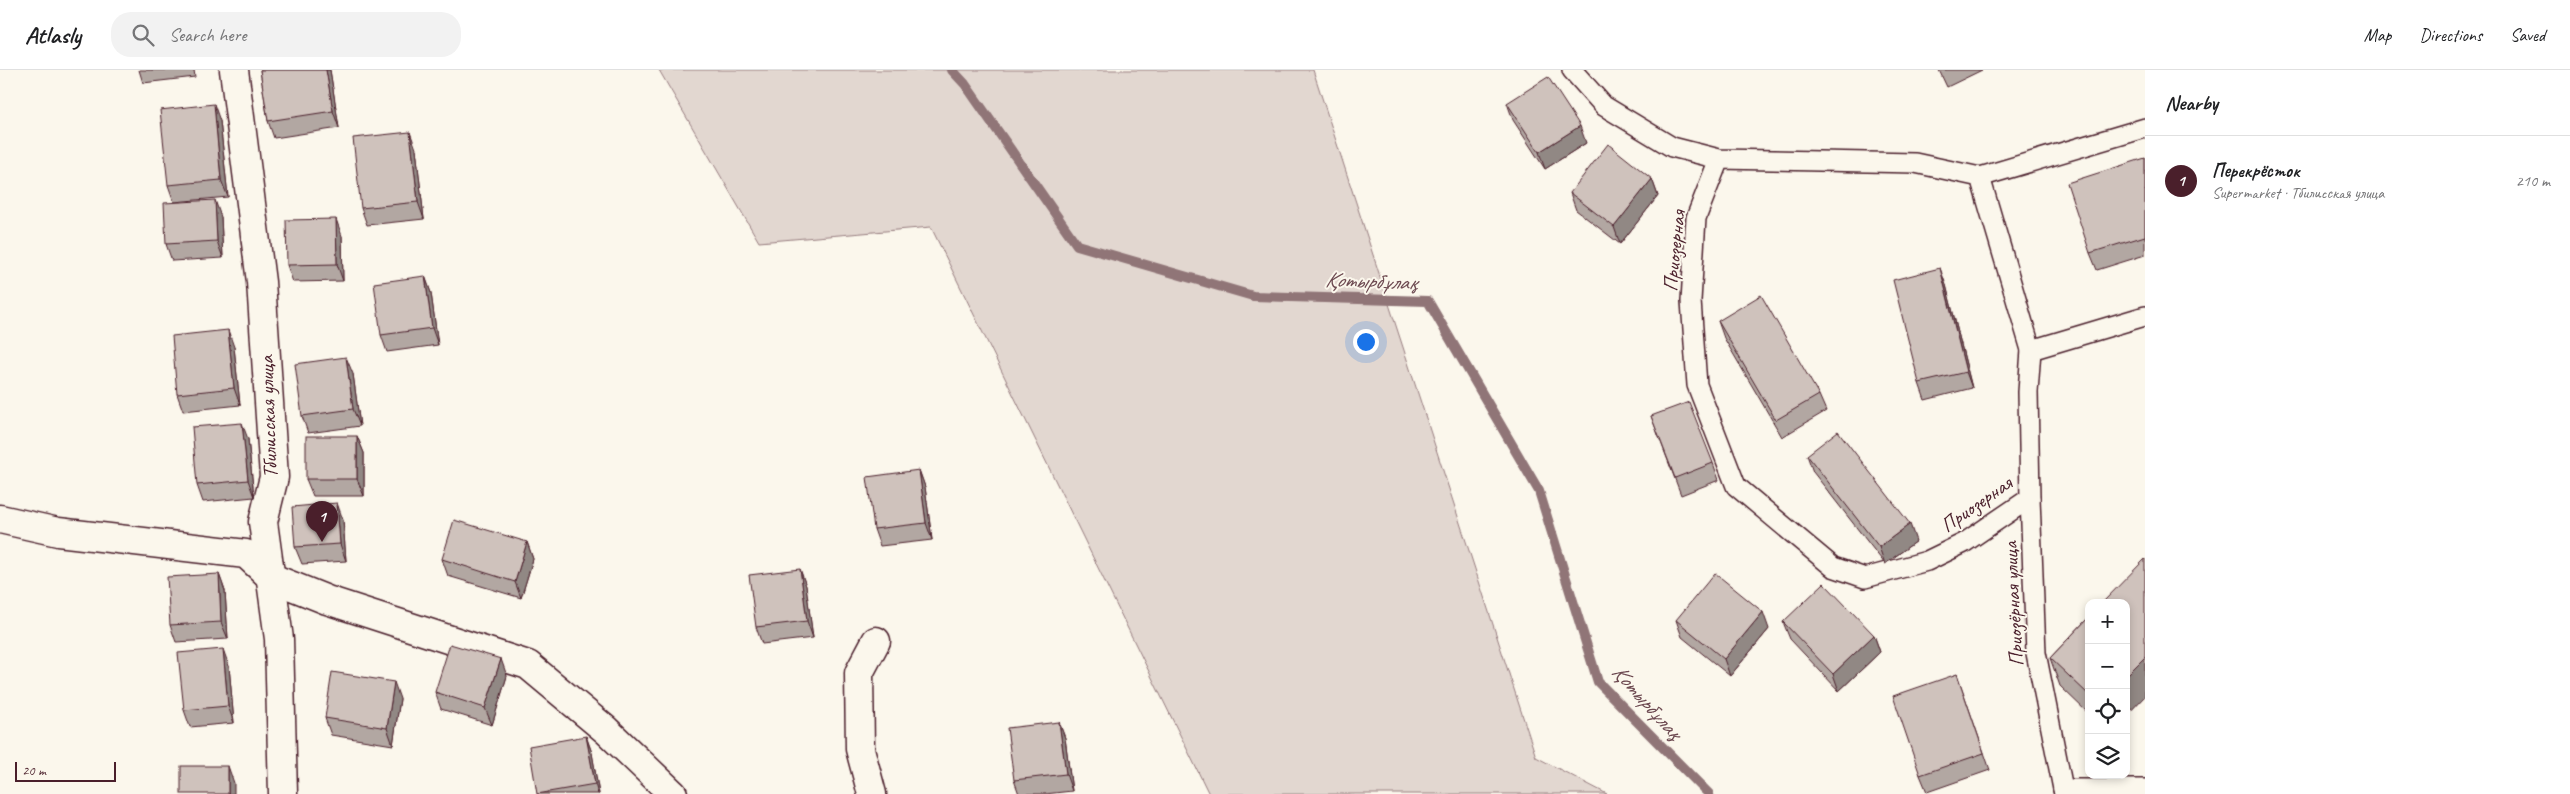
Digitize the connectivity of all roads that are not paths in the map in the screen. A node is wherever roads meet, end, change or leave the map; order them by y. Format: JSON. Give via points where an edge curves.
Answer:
{"nodes":[{"id":1,"x":234,"y":70,"type":"edge"},
{"id":2,"x":1572,"y":70,"type":"edge"},
{"id":3,"x":2145,"y":128,"type":"edge"},
{"id":4,"x":1719,"y":159,"type":"junction"},
{"id":5,"x":1980,"y":177,"type":"junction"},
{"id":6,"x":2145,"y":316,"type":"edge"},
{"id":7,"x":2031,"y":350,"type":"junction"},
{"id":8,"x":2030,"y":498,"type":"junction"},
{"id":9,"x":0,"y":519,"type":"edge"},
{"id":10,"x":272,"y":578,"type":"junction"},
{"id":11,"x":876,"y":641,"type":"dead end"},
{"id":12,"x":2145,"y":789,"type":"edge"},
{"id":13,"x":664,"y":790,"type":"edge"},
{"id":14,"x":2064,"y":792,"type":"edge"},
{"id":15,"x":283,"y":794,"type":"edge"},
{"id":16,"x":872,"y":794,"type":"edge"}],
"edges":[{"from":1,"to":10,"type":"street","name":"Тбилисская улица","via":[[262,291],[274,478],[263,522]]},
{"from":2,"to":4,"type":"lane","via":[[1604,106],[1672,147]]},
{"from":3,"to":5,"type":"lane"},
{"from":4,"to":5,"type":"lane","via":[[1916,163]]},
{"from":4,"to":8,"type":"lane","name":"Приозерная","via":[[1696,218],[1691,300],[1697,384],[1736,486],[1833,567],[1865,578],[1927,562],[1964,543]]},
{"from":5,"to":7,"type":"lane","name":"Приозерная"},
{"from":6,"to":7,"type":"lane"},
{"from":7,"to":8,"type":"lane","name":"Приозерная","via":[[2028,392]]},
{"from":8,"to":14,"type":"lane","name":"Приозёрная улица","via":[[2036,653]]},
{"from":9,"to":10,"type":"street","via":[[58,532],[246,554]]},
{"from":10,"to":13,"type":"street","via":[[327,600],[528,665],[606,730]]},
{"from":10,"to":15,"type":"street","name":"Тбилисская улица","via":[[279,639]]},
{"from":11,"to":16,"type":"street","via":[[859,673],[860,748]]},
{"from":12,"to":14,"type":"lane"}]}
